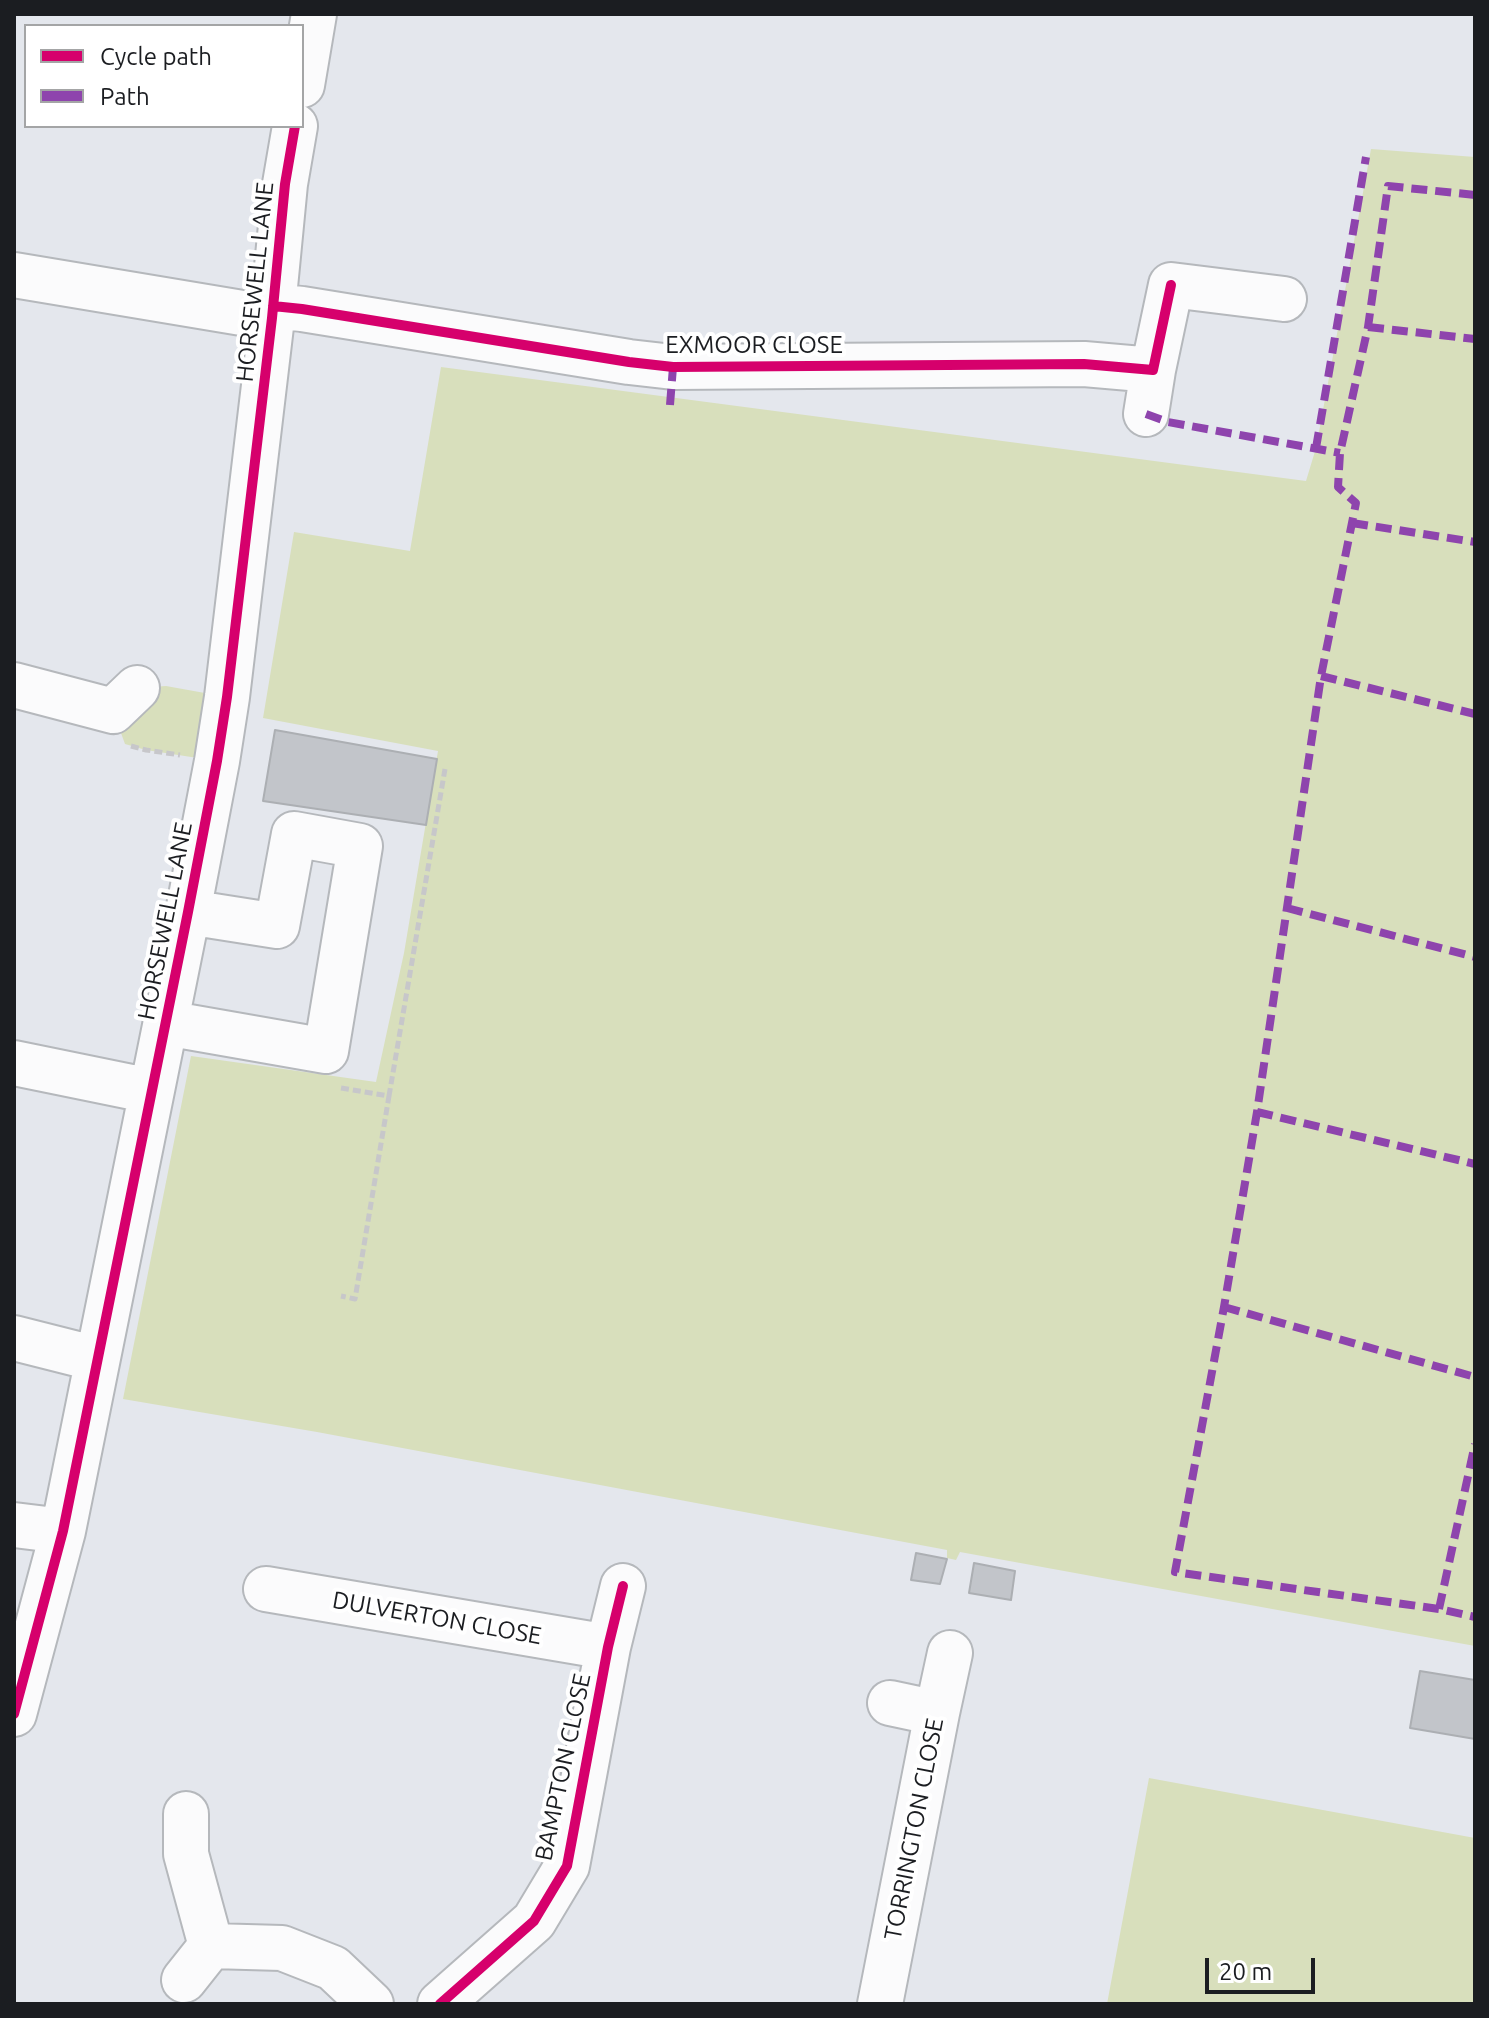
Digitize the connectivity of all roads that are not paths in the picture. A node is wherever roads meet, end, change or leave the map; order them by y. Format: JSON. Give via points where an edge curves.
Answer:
{"nodes":[{"id":1,"x":314,"y":14,"type":"edge"},
{"id":2,"x":304,"y":73,"type":"edge"},
{"id":3,"x":295,"y":128,"type":"edge"},
{"id":4,"x":14,"y":275,"type":"edge"},
{"id":5,"x":1284,"y":299,"type":"dead end"},
{"id":6,"x":272,"y":312,"type":"junction"},
{"id":7,"x":1153,"y":370,"type":"junction"},
{"id":8,"x":1146,"y":414,"type":"dead end"},
{"id":9,"x":14,"y":685,"type":"edge"},
{"id":10,"x":125,"y":714,"type":"road end"},
{"id":11,"x":188,"y":912,"type":"junction"},
{"id":12,"x":166,"y":1023,"type":"junction"},
{"id":13,"x":14,"y":1063,"type":"edge"},
{"id":14,"x":151,"y":1091,"type":"junction"},
{"id":15,"x":14,"y":1338,"type":"edge"},
{"id":16,"x":97,"y":1359,"type":"junction"},
{"id":17,"x":14,"y":1525,"type":"edge"},
{"id":18,"x":63,"y":1531,"type":"junction"},
{"id":19,"x":623,"y":1586,"type":"dead end"},
{"id":20,"x":266,"y":1589,"type":"dead end"},
{"id":21,"x":608,"y":1647,"type":"junction"},
{"id":22,"x":950,"y":1653,"type":"dead end"},
{"id":23,"x":890,"y":1703,"type":"dead end"},
{"id":24,"x":937,"y":1713,"type":"junction"},
{"id":25,"x":14,"y":1714,"type":"edge"},
{"id":26,"x":186,"y":1814,"type":"dead end"},
{"id":27,"x":211,"y":1946,"type":"junction"},
{"id":28,"x":184,"y":1980,"type":"dead end"},
{"id":29,"x":371,"y":2004,"type":"edge"},
{"id":30,"x":440,"y":2004,"type":"edge"},
{"id":31,"x":880,"y":2004,"type":"edge"}],
"edges":[{"from":1,"to":2,"type":"street"},
{"from":3,"to":6,"type":"street","name":"HORSEWELL LANE"},
{"from":4,"to":6,"type":"street","name":"EXMOOR CLOSE"},
{"from":5,"to":7,"type":"street","via":[[1171,285]]},
{"from":6,"to":7,"type":"street","name":"EXMOOR CLOSE","via":[[302,309],[673,367],[1084,364]]},
{"from":6,"to":11,"type":"street","name":"HORSEWELL LANE","via":[[229,681]]},
{"from":7,"to":8,"type":"street"},
{"from":9,"to":10,"type":"street"},
{"from":11,"to":12,"type":"street","name":"HORSEWELL LANE"},
{"from":11,"to":12,"type":"street","via":[[277,926],[294,834],[360,846],[326,1051]]},
{"from":12,"to":14,"type":"street","name":"HORSEWELL LANE"},
{"from":13,"to":14,"type":"street"},
{"from":14,"to":16,"type":"street","name":"HORSEWELL LANE"},
{"from":15,"to":16,"type":"street"},
{"from":16,"to":18,"type":"street","name":"HORSEWELL LANE"},
{"from":17,"to":18,"type":"street"},
{"from":18,"to":25,"type":"street","name":"HORSEWELL LANE"},
{"from":19,"to":21,"type":"street","name":"BAMPTON CLOSE"},
{"from":20,"to":21,"type":"street","name":"DULVERTON CLOSE"},
{"from":21,"to":30,"type":"street","name":"BAMPTON CLOSE","via":[[567,1866],[534,1921]]},
{"from":22,"to":24,"type":"street","name":"TORRINGTON CLOSE"},
{"from":23,"to":24,"type":"street"},
{"from":24,"to":31,"type":"street","name":"TORRINGTON CLOSE"},
{"from":26,"to":27,"type":"street","via":[[186,1854]]},
{"from":27,"to":28,"type":"street"},
{"from":27,"to":29,"type":"street","via":[[282,1948],[333,1968]]}]}
